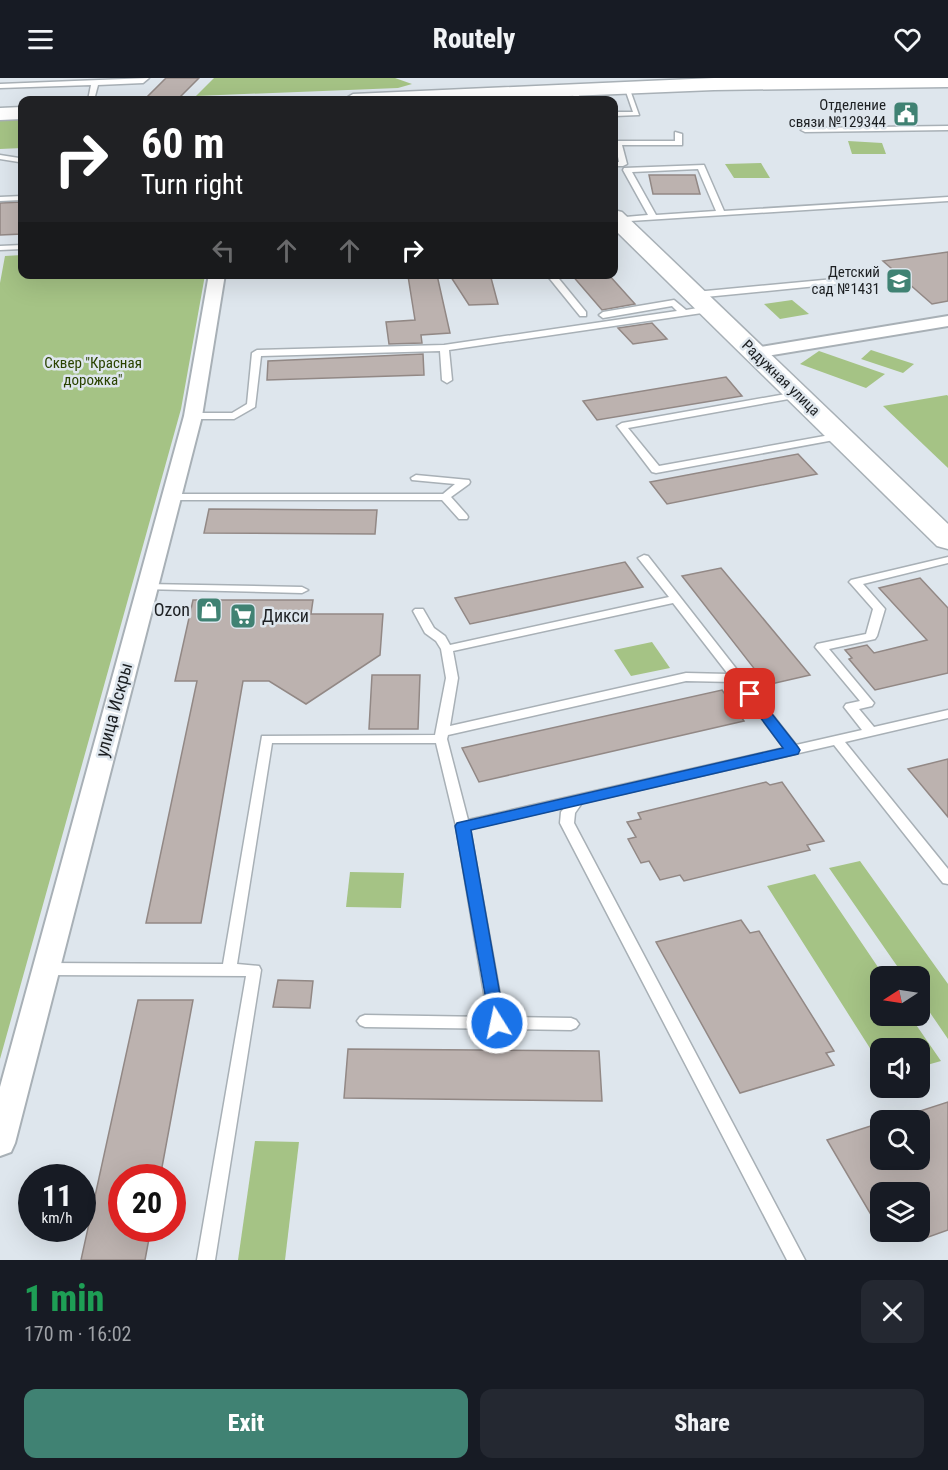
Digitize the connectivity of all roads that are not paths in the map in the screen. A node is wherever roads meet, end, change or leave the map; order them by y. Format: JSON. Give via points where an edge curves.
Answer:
{"nodes":[{"id":1,"x":146,"y":78,"type":"edge"},
{"id":2,"x":433,"y":78,"type":"edge"},
{"id":3,"x":918,"y":79,"type":"edge"},
{"id":4,"x":716,"y":81,"type":"edge"},
{"id":5,"x":948,"y":81,"type":"edge"},
{"id":6,"x":95,"y":82,"type":"junction"},
{"id":7,"x":0,"y":86,"type":"edge"},
{"id":8,"x":626,"y":87,"type":"junction"},
{"id":9,"x":576,"y":95,"type":"edge"},
{"id":10,"x":93,"y":96,"type":"edge"},
{"id":11,"x":479,"y":96,"type":"edge"},
{"id":12,"x":544,"y":96,"type":"edge"},
{"id":13,"x":18,"y":113,"type":"edge"},
{"id":14,"x":0,"y":114,"type":"edge"},
{"id":15,"x":618,"y":114,"type":"edge"},
{"id":16,"x":948,"y":128,"type":"edge"},
{"id":17,"x":805,"y":130,"type":"dead end"},
{"id":18,"x":678,"y":134,"type":"dead end"},
{"id":19,"x":618,"y":143,"type":"edge"},
{"id":20,"x":618,"y":143,"type":"edge"},
{"id":21,"x":0,"y":157,"type":"edge"},
{"id":22,"x":18,"y":160,"type":"edge"},
{"id":23,"x":618,"y":164,"type":"edge"},
{"id":24,"x":18,"y":198,"type":"edge"},
{"id":25,"x":0,"y":199,"type":"edge"},
{"id":26,"x":948,"y":200,"type":"edge"},
{"id":27,"x":721,"y":213,"type":"junction"},
{"id":28,"x":653,"y":217,"type":"junction"},
{"id":29,"x":618,"y":219,"type":"edge"},
{"id":30,"x":618,"y":223,"type":"edge"},
{"id":31,"x":18,"y":247,"type":"edge"},
{"id":32,"x":0,"y":248,"type":"edge"},
{"id":33,"x":216,"y":279,"type":"edge"},
{"id":34,"x":554,"y":279,"type":"edge"},
{"id":35,"x":834,"y":282,"type":"dead end"},
{"id":36,"x":696,"y":306,"type":"junction"},
{"id":37,"x":584,"y":314,"type":"dead end"},
{"id":38,"x":603,"y":315,"type":"dead end"},
{"id":39,"x":948,"y":321,"type":"edge"},
{"id":40,"x":444,"y":348,"type":"junction"},
{"id":41,"x":754,"y":353,"type":"junction"},
{"id":42,"x":447,"y":380,"type":"dead end"},
{"id":43,"x":797,"y":394,"type":"junction"},
{"id":44,"x":193,"y":416,"type":"junction"},
{"id":45,"x":841,"y":436,"type":"junction"},
{"id":46,"x":416,"y":478,"type":"dead end"},
{"id":47,"x":171,"y":497,"type":"junction"},
{"id":48,"x":445,"y":497,"type":"junction"},
{"id":49,"x":463,"y":516,"type":"dead end"},
{"id":50,"x":948,"y":540,"type":"edge"},
{"id":51,"x":644,"y":558,"type":"dead end"},
{"id":52,"x":948,"y":560,"type":"edge"},
{"id":53,"x":146,"y":588,"type":"junction"},
{"id":54,"x":302,"y":590,"type":"dead end"},
{"id":55,"x":676,"y":599,"type":"junction"},
{"id":56,"x":419,"y":611,"type":"dead end"},
{"id":57,"x":447,"y":649,"type":"junction"},
{"id":58,"x":738,"y":678,"type":"junction"},
{"id":59,"x":948,"y":714,"type":"edge"},
{"id":60,"x":871,"y":732,"type":"junction"},
{"id":61,"x":441,"y":735,"type":"junction"},
{"id":62,"x":837,"y":740,"type":"junction"},
{"id":63,"x":793,"y":750,"type":"junction"},
{"id":64,"x":577,"y":800,"type":"junction"},
{"id":65,"x":463,"y":826,"type":"junction"},
{"id":66,"x":948,"y":879,"type":"edge"},
{"id":67,"x":46,"y":969,"type":"junction"},
{"id":68,"x":229,"y":970,"type":"junction"},
{"id":69,"x":365,"y":1021,"type":"dead end"},
{"id":70,"x":497,"y":1023,"type":"junction"},
{"id":71,"x":570,"y":1024,"type":"dead end"},
{"id":72,"x":0,"y":1143,"type":"edge"},
{"id":73,"x":206,"y":1260,"type":"edge"},
{"id":74,"x":796,"y":1260,"type":"edge"}],
"edges":[{"from":1,"to":6,"type":"lane"},
{"from":2,"to":11,"type":"main road","via":[[465,85]]},
{"from":3,"to":4,"type":"main road"},
{"from":3,"to":5,"type":"main road"},
{"from":4,"to":8,"type":"main road"},
{"from":6,"to":7,"type":"lane"},
{"from":6,"to":10,"type":"lane"},
{"from":8,"to":9,"type":"main road"},
{"from":8,"to":15,"type":"lane","via":[[637,114]]},
{"from":9,"to":12,"type":"main road"},
{"from":13,"to":14,"type":"main road"},
{"from":16,"to":17,"type":"lane"},
{"from":18,"to":20,"type":"lane","via":[[679,143]]},
{"from":19,"to":23,"type":"lane","via":[[623,164]]},
{"from":21,"to":22,"type":"lane"},
{"from":24,"to":25,"type":"lane"},
{"from":26,"to":27,"type":"lane"},
{"from":27,"to":28,"type":"lane"},
{"from":27,"to":28,"type":"lane","via":[[701,167],[627,170]]},
{"from":28,"to":29,"type":"lane"},
{"from":30,"to":36,"type":"main road","name":"Радужная улица"},
{"from":31,"to":32,"type":"lane"},
{"from":33,"to":44,"type":"street","name":"улица Искры"},
{"from":34,"to":37,"type":"lane"},
{"from":35,"to":36,"type":"lane"},
{"from":36,"to":38,"type":"lane","via":[[674,303]]},
{"from":36,"to":40,"type":"lane"},
{"from":36,"to":41,"type":"main road","name":"Радужная улица"},
{"from":39,"to":41,"type":"street"},
{"from":40,"to":42,"type":"lane"},
{"from":40,"to":44,"type":"lane","via":[[257,353],[252,405],[234,416]]},
{"from":41,"to":43,"type":"main road","name":"Радужная улица"},
{"from":43,"to":45,"type":"main road","name":"Радужная улица"},
{"from":43,"to":45,"type":"lane","via":[[621,426],[656,470]]},
{"from":44,"to":47,"type":"street","name":"улица Искры"},
{"from":45,"to":50,"type":"main road","name":"Радужная улица"},
{"from":46,"to":48,"type":"lane","via":[[465,482]]},
{"from":47,"to":48,"type":"lane"},
{"from":47,"to":53,"type":"street","name":"улица Искры"},
{"from":48,"to":49,"type":"lane"},
{"from":51,"to":55,"type":"lane"},
{"from":52,"to":60,"type":"lane","via":[[855,582],[879,609],[871,636],[821,647],[868,703],[850,707]]},
{"from":53,"to":54,"type":"lane"},
{"from":53,"to":67,"type":"street","name":"улица Искры"},
{"from":55,"to":57,"type":"lane"},
{"from":55,"to":58,"type":"lane"},
{"from":56,"to":57,"type":"lane","via":[[429,630]]},
{"from":57,"to":61,"type":"lane","via":[[452,678]]},
{"from":58,"to":61,"type":"lane","via":[[686,677]]},
{"from":58,"to":63,"type":"lane"},
{"from":59,"to":60,"type":"lane"},
{"from":60,"to":62,"type":"lane"},
{"from":61,"to":65,"type":"lane"},
{"from":61,"to":68,"type":"lane","via":[[266,740]]},
{"from":62,"to":63,"type":"lane"},
{"from":62,"to":66,"type":"lane"},
{"from":63,"to":64,"type":"lane"},
{"from":64,"to":65,"type":"lane"},
{"from":64,"to":74,"type":"lane","via":[[568,812],[567,823]]},
{"from":65,"to":70,"type":"lane"},
{"from":67,"to":68,"type":"lane"},
{"from":67,"to":72,"type":"street","name":"улица Искры"},
{"from":68,"to":73,"type":"lane","via":[[254,970]]},
{"from":69,"to":70,"type":"lane"},
{"from":70,"to":71,"type":"lane"}]}
